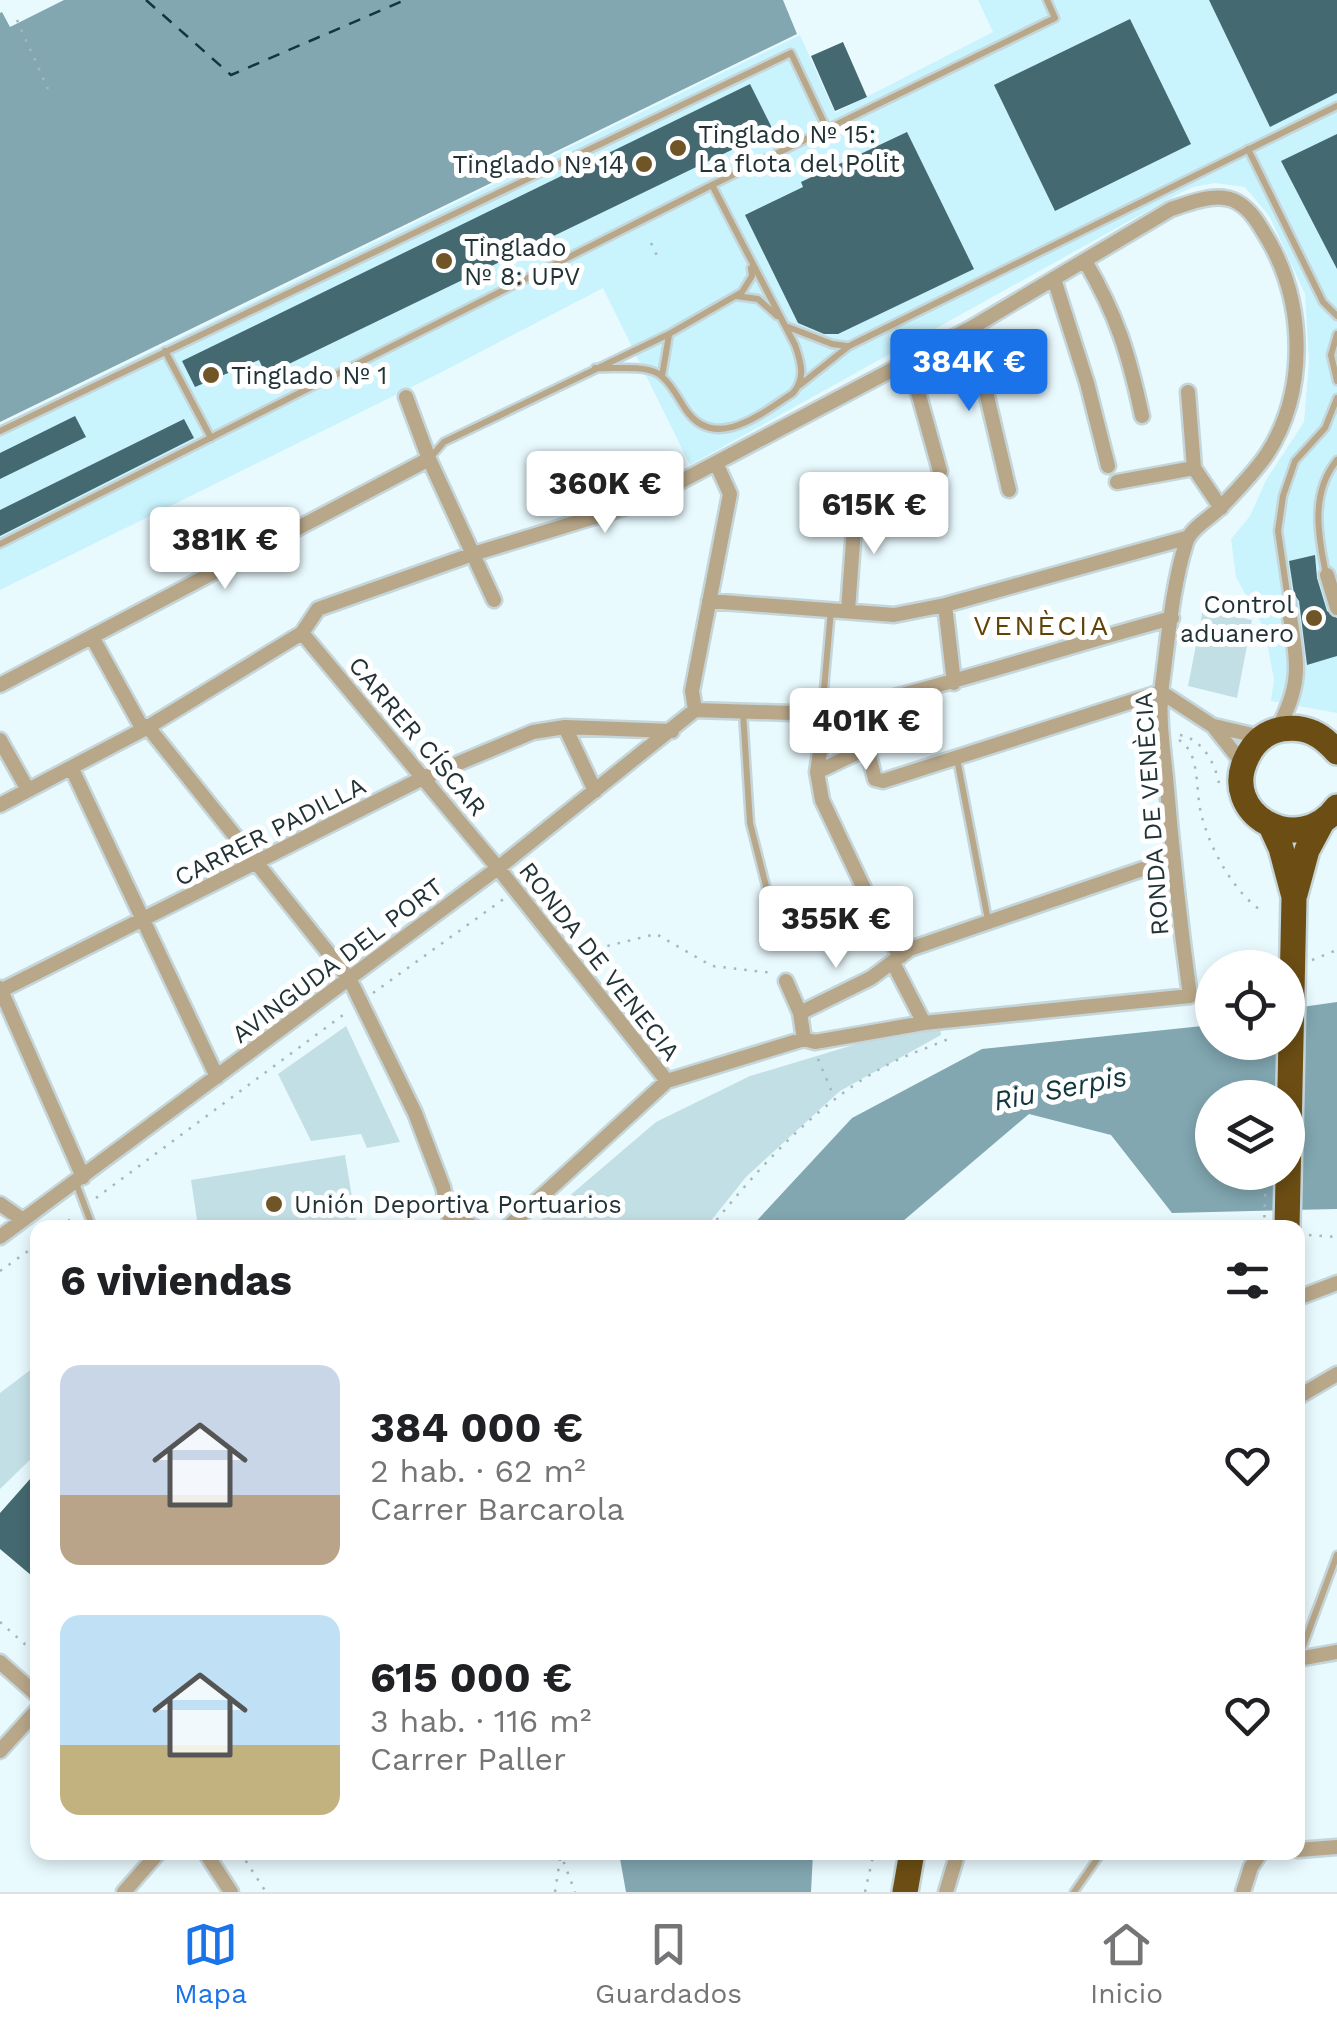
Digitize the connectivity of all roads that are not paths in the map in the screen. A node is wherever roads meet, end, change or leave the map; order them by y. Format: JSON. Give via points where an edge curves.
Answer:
{"nodes":[{"id":1,"x":1047,"y":0,"type":"edge"},
{"id":2,"x":1337,"y":106,"type":"edge"},
{"id":3,"x":826,"y":127,"type":"junction"},
{"id":4,"x":1248,"y":150,"type":"junction"},
{"id":5,"x":712,"y":184,"type":"junction"},
{"id":6,"x":748,"y":258,"type":"junction"},
{"id":7,"x":1085,"y":261,"type":"junction"},
{"id":8,"x":1054,"y":278,"type":"junction"},
{"id":9,"x":735,"y":296,"type":"junction"},
{"id":10,"x":1337,"y":316,"type":"edge"},
{"id":11,"x":784,"y":323,"type":"junction"},
{"id":12,"x":971,"y":328,"type":"junction"},
{"id":13,"x":669,"y":334,"type":"junction"},
{"id":14,"x":1337,"y":334,"type":"edge"},
{"id":15,"x":849,"y":346,"type":"junction"},
{"id":16,"x":165,"y":350,"type":"junction"},
{"id":17,"x":906,"y":363,"type":"junction"},
{"id":18,"x":596,"y":368,"type":"junction"},
{"id":19,"x":662,"y":376,"type":"junction"},
{"id":20,"x":1337,"y":382,"type":"edge"},
{"id":21,"x":800,"y":385,"type":"junction"},
{"id":22,"x":1188,"y":392,"type":"dead end"},
{"id":23,"x":406,"y":397,"type":"dead end"},
{"id":24,"x":1337,"y":398,"type":"edge"},
{"id":25,"x":1142,"y":416,"type":"dead end"},
{"id":26,"x":0,"y":431,"type":"edge"},
{"id":27,"x":210,"y":438,"type":"junction"},
{"id":28,"x":429,"y":459,"type":"junction"},
{"id":29,"x":1337,"y":460,"type":"edge"},
{"id":30,"x":717,"y":465,"type":"junction"},
{"id":31,"x":1108,"y":466,"type":"dead end"},
{"id":32,"x":1194,"y":468,"type":"junction"},
{"id":33,"x":940,"y":471,"type":"dead end"},
{"id":34,"x":1117,"y":482,"type":"dead end"},
{"id":35,"x":1009,"y":490,"type":"dead end"},
{"id":36,"x":856,"y":500,"type":"dead end"},
{"id":37,"x":1221,"y":508,"type":"junction"},
{"id":38,"x":1186,"y":538,"type":"junction"},
{"id":39,"x":0,"y":544,"type":"edge"},
{"id":40,"x":473,"y":554,"type":"junction"},
{"id":41,"x":1327,"y":575,"type":"joint"},
{"id":42,"x":494,"y":600,"type":"dead end"},
{"id":43,"x":709,"y":601,"type":"junction"},
{"id":44,"x":1288,"y":602,"type":"joint"},
{"id":45,"x":945,"y":605,"type":"junction"},
{"id":46,"x":1337,"y":608,"type":"edge"},
{"id":47,"x":832,"y":610,"type":"junction"},
{"id":48,"x":848,"y":611,"type":"junction"},
{"id":49,"x":1172,"y":618,"type":"junction"},
{"id":50,"x":302,"y":633,"type":"junction"},
{"id":51,"x":92,"y":637,"type":"junction"},
{"id":52,"x":954,"y":683,"type":"junction"},
{"id":53,"x":0,"y":685,"type":"edge"},
{"id":54,"x":1161,"y":692,"type":"junction"},
{"id":55,"x":858,"y":706,"type":"junction"},
{"id":56,"x":695,"y":710,"type":"junction"},
{"id":57,"x":743,"y":712,"type":"junction"},
{"id":58,"x":824,"y":713,"type":"junction"},
{"id":59,"x":1213,"y":726,"type":"junction"},
{"id":60,"x":148,"y":727,"type":"junction"},
{"id":61,"x":565,"y":728,"type":"junction"},
{"id":62,"x":672,"y":731,"type":"junction"},
{"id":63,"x":1270,"y":734,"type":"junction"},
{"id":64,"x":0,"y":740,"type":"edge"},
{"id":65,"x":868,"y":748,"type":"junction"},
{"id":66,"x":1337,"y":752,"type":"edge"},
{"id":67,"x":957,"y":758,"type":"junction"},
{"id":68,"x":1243,"y":764,"type":"junction"},
{"id":69,"x":72,"y":769,"type":"junction"},
{"id":70,"x":817,"y":772,"type":"junction"},
{"id":71,"x":424,"y":778,"type":"junction"},
{"id":72,"x":28,"y":790,"type":"junction"},
{"id":73,"x":595,"y":791,"type":"junction"},
{"id":74,"x":0,"y":805,"type":"edge"},
{"id":75,"x":1330,"y":814,"type":"edge"},
{"id":76,"x":1270,"y":826,"type":"junction"},
{"id":77,"x":1172,"y":859,"type":"junction"},
{"id":78,"x":258,"y":864,"type":"junction"},
{"id":79,"x":498,"y":868,"type":"junction"},
{"id":80,"x":768,"y":894,"type":"dead end"},
{"id":81,"x":1294,"y":898,"type":"junction"},
{"id":82,"x":144,"y":919,"type":"junction"},
{"id":83,"x":988,"y":920,"type":"junction"},
{"id":84,"x":896,"y":960,"type":"junction"},
{"id":85,"x":350,"y":980,"type":"junction"},
{"id":86,"x":786,"y":981,"type":"road end"},
{"id":87,"x":0,"y":990,"type":"edge"},
{"id":88,"x":800,"y":1013,"type":"junction"},
{"id":89,"x":924,"y":1023,"type":"junction"},
{"id":90,"x":810,"y":1040,"type":"junction"},
{"id":91,"x":216,"y":1077,"type":"junction"},
{"id":92,"x":667,"y":1081,"type":"junction"},
{"id":93,"x":79,"y":1180,"type":"junction"},
{"id":94,"x":0,"y":1204,"type":"edge"},
{"id":95,"x":23,"y":1220,"type":"junction"},
{"id":96,"x":90,"y":1220,"type":"edge"},
{"id":97,"x":450,"y":1220,"type":"edge"},
{"id":98,"x":516,"y":1220,"type":"edge"},
{"id":99,"x":1287,"y":1220,"type":"edge"},
{"id":100,"x":0,"y":1237,"type":"edge"},
{"id":101,"x":1337,"y":1283,"type":"edge"},
{"id":102,"x":1305,"y":1295,"type":"edge"},
{"id":103,"x":1337,"y":1374,"type":"edge"},
{"id":104,"x":1305,"y":1393,"type":"edge"},
{"id":105,"x":1337,"y":1556,"type":"edge"},
{"id":106,"x":1305,"y":1641,"type":"edge"},
{"id":107,"x":1337,"y":1652,"type":"edge"},
{"id":108,"x":1305,"y":1658,"type":"edge"},
{"id":109,"x":0,"y":1662,"type":"edge"},
{"id":110,"x":30,"y":1689,"type":"edge"},
{"id":111,"x":30,"y":1718,"type":"edge"},
{"id":112,"x":0,"y":1750,"type":"edge"},
{"id":113,"x":1337,"y":1847,"type":"edge"},
{"id":114,"x":1305,"y":1849,"type":"edge"},
{"id":115,"x":152,"y":1860,"type":"edge"},
{"id":116,"x":209,"y":1860,"type":"edge"},
{"id":117,"x":911,"y":1860,"type":"edge"},
{"id":118,"x":956,"y":1860,"type":"edge"},
{"id":119,"x":1096,"y":1860,"type":"edge"},
{"id":120,"x":1257,"y":1860,"type":"edge"},
{"id":121,"x":124,"y":1892,"type":"edge"},
{"id":122,"x":231,"y":1892,"type":"edge"},
{"id":123,"x":906,"y":1892,"type":"edge"},
{"id":124,"x":946,"y":1892,"type":"edge"},
{"id":125,"x":1074,"y":1892,"type":"edge"},
{"id":126,"x":1243,"y":1892,"type":"edge"}],
"edges":[{"from":1,"to":3,"type":"lane","via":[[1055,18]]},
{"from":2,"to":4,"type":"lane"},
{"from":3,"to":5,"type":"lane"},
{"from":3,"to":16,"type":"lane","via":[[790,53]]},
{"from":4,"to":10,"type":"lane","via":[[1323,302]]},
{"from":4,"to":15,"type":"lane"},
{"from":5,"to":6,"type":"lane"},
{"from":5,"to":27,"type":"lane"},
{"from":6,"to":9,"type":"lane","via":[[752,276]]},
{"from":6,"to":11,"type":"lane"},
{"from":7,"to":8,"type":"street"},
{"from":7,"to":25,"type":"street","via":[[1128,351]]},
{"from":7,"to":37,"type":"street","via":[[1171,209],[1204,198],[1235,200],[1270,243],[1297,337],[1290,403],[1267,454]]},
{"from":8,"to":12,"type":"street"},
{"from":8,"to":31,"type":"street"},
{"from":9,"to":11,"type":"lane","via":[[758,299]]},
{"from":9,"to":13,"type":"lane"},
{"from":11,"to":15,"type":"lane"},
{"from":11,"to":21,"type":"lane","via":[[802,365]]},
{"from":12,"to":17,"type":"street"},
{"from":12,"to":35,"type":"street"},
{"from":13,"to":18,"type":"lane"},
{"from":13,"to":19,"type":"lane"},
{"from":14,"to":20,"type":"lane","via":[[1330,356]]},
{"from":15,"to":21,"type":"lane"},
{"from":16,"to":26,"type":"lane"},
{"from":16,"to":27,"type":"lane"},
{"from":17,"to":30,"type":"street"},
{"from":17,"to":33,"type":"street"},
{"from":18,"to":19,"type":"lane"},
{"from":18,"to":28,"type":"lane","via":[[444,442]]},
{"from":19,"to":21,"type":"lane","via":[[709,430],[731,430]]},
{"from":22,"to":32,"type":"street"},
{"from":23,"to":28,"type":"street"},
{"from":24,"to":44,"type":"lane","via":[[1325,428],[1296,461],[1283,496],[1278,532]]},
{"from":27,"to":39,"type":"lane"},
{"from":28,"to":40,"type":"street"},
{"from":28,"to":51,"type":"street"},
{"from":29,"to":41,"type":"lane","via":[[1318,506]]},
{"from":30,"to":40,"type":"street","via":[[640,502]]},
{"from":30,"to":43,"type":"street","via":[[730,494]]},
{"from":32,"to":34,"type":"street"},
{"from":32,"to":37,"type":"street"},
{"from":36,"to":48,"type":"street"},
{"from":37,"to":38,"type":"street"},
{"from":38,"to":45,"type":"street"},
{"from":38,"to":49,"type":"street","name":"RONDA DE VENÈCIA"},
{"from":40,"to":42,"type":"street"},
{"from":40,"to":50,"type":"street","via":[[318,609]]},
{"from":41,"to":46,"type":"street"},
{"from":43,"to":47,"type":"street"},
{"from":43,"to":56,"type":"street","via":[[692,691]]},
{"from":44,"to":63,"type":"street","via":[[1298,681]]},
{"from":45,"to":48,"type":"street","via":[[894,615]]},
{"from":45,"to":52,"type":"street"},
{"from":47,"to":48,"type":"street"},
{"from":47,"to":58,"type":"lane"},
{"from":49,"to":52,"type":"street"},
{"from":49,"to":54,"type":"street","name":"RONDA DE VENÈCIA"},
{"from":50,"to":60,"type":"street"},
{"from":50,"to":71,"type":"street","name":"CARRER CÍSCAR"},
{"from":51,"to":53,"type":"street"},
{"from":51,"to":60,"type":"street","via":[[140,724]]},
{"from":52,"to":55,"type":"street"},
{"from":54,"to":59,"type":"street"},
{"from":54,"to":67,"type":"street"},
{"from":54,"to":77,"type":"street","name":"RONDA DE VENÈCIA"},
{"from":55,"to":58,"type":"street"},
{"from":55,"to":65,"type":"street"},
{"from":56,"to":57,"type":"street"},
{"from":56,"to":62,"type":"street","name":"AVINGUDA DEL PORT"},
{"from":57,"to":58,"type":"street"},
{"from":57,"to":80,"type":"lane","via":[[750,823]]},
{"from":58,"to":70,"type":"street"},
{"from":59,"to":63,"type":"street"},
{"from":59,"to":68,"type":"street"},
{"from":60,"to":69,"type":"street"},
{"from":60,"to":78,"type":"street"},
{"from":61,"to":62,"type":"street","name":"CARRER PADILLA"},
{"from":61,"to":71,"type":"street","name":"CARRER PADILLA","via":[[532,732]]},
{"from":61,"to":73,"type":"street"},
{"from":62,"to":73,"type":"street","name":"AVINGUDA DEL PORT"},
{"from":63,"to":66,"type":"highway","via":[[1311,730]]},
{"from":63,"to":68,"type":"highway"},
{"from":64,"to":72,"type":"street"},
{"from":65,"to":67,"type":"street","via":[[875,779],[882,781]]},
{"from":65,"to":70,"type":"street"},
{"from":67,"to":83,"type":"lane"},
{"from":68,"to":76,"type":"highway","via":[[1248,804]]},
{"from":69,"to":72,"type":"street"},
{"from":69,"to":82,"type":"street"},
{"from":70,"to":84,"type":"street","via":[[822,800]]},
{"from":71,"to":78,"type":"street","name":"CARRER PADILLA"},
{"from":71,"to":79,"type":"street","name":"CARRER CÍSCAR"},
{"from":72,"to":74,"type":"street"},
{"from":73,"to":79,"type":"street","name":"AVINGUDA DEL PORT"},
{"from":75,"to":76,"type":"highway","via":[[1306,830]]},
{"from":75,"to":81,"type":"highway","via":[[1306,850]]},
{"from":76,"to":81,"type":"highway"},
{"from":77,"to":83,"type":"street"},
{"from":77,"to":89,"type":"street","name":"RONDA DE VENÈCIA","via":[[1190,996]]},
{"from":78,"to":82,"type":"street","name":"CARRER PADILLA"},
{"from":78,"to":85,"type":"street"},
{"from":79,"to":85,"type":"street","name":"AVINGUDA DEL PORT"},
{"from":79,"to":92,"type":"street","name":"RONDA DE VENECIA"},
{"from":81,"to":99,"type":"highway","bridge":true},
{"from":82,"to":87,"type":"street","name":"CARRER PADILLA"},
{"from":82,"to":91,"type":"street"},
{"from":83,"to":84,"type":"street"},
{"from":84,"to":88,"type":"street"},
{"from":84,"to":89,"type":"street"},
{"from":85,"to":91,"type":"street","name":"AVINGUDA DEL PORT"},
{"from":85,"to":97,"type":"street","via":[[415,1112]]},
{"from":86,"to":88,"type":"street"},
{"from":87,"to":93,"type":"street"},
{"from":88,"to":90,"type":"street"},
{"from":89,"to":90,"type":"street","name":"RONDA DE VENÈCIA"},
{"from":90,"to":92,"type":"street","name":"RONDA DE VENÈCIA"},
{"from":91,"to":93,"type":"street","name":"AVINGUDA DEL PORT"},
{"from":92,"to":98,"type":"street"},
{"from":93,"to":95,"type":"street","name":"AVINGUDA DEL PORT"},
{"from":93,"to":96,"type":"lane"},
{"from":94,"to":95,"type":"street"},
{"from":95,"to":100,"type":"street","name":"AVINGUDA DEL PORT"},
{"from":101,"to":102,"type":"street"},
{"from":103,"to":104,"type":"street"},
{"from":105,"to":106,"type":"lane"},
{"from":107,"to":108,"type":"street"},
{"from":109,"to":110,"type":"street"},
{"from":111,"to":112,"type":"street"},
{"from":113,"to":114,"type":"street"},
{"from":115,"to":121,"type":"street"},
{"from":116,"to":122,"type":"street"},
{"from":117,"to":123,"type":"highway"},
{"from":118,"to":124,"type":"street"},
{"from":119,"to":125,"type":"lane"},
{"from":120,"to":126,"type":"street"}]}
